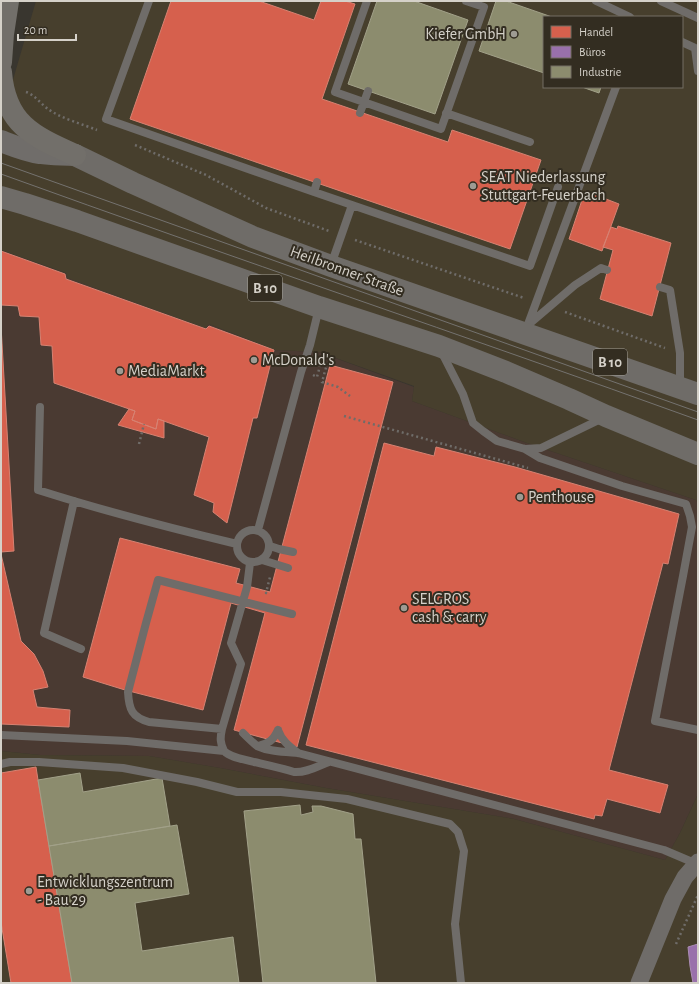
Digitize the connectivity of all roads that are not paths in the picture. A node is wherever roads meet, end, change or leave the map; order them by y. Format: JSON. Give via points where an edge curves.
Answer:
{"nodes":[{"id":1,"x":8,"y":1,"type":"edge"},
{"id":2,"x":149,"y":1,"type":"edge"},
{"id":3,"x":366,"y":1,"type":"edge"},
{"id":4,"x":466,"y":1,"type":"edge"},
{"id":5,"x":596,"y":1,"type":"edge"},
{"id":6,"x":661,"y":1,"type":"edge"},
{"id":7,"x":628,"y":16,"type":"edge"},
{"id":8,"x":698,"y":18,"type":"edge"},
{"id":9,"x":683,"y":42,"type":"edge"},
{"id":10,"x":697,"y":49,"type":"edge"},
{"id":11,"x":1,"y":62,"type":"edge"},
{"id":12,"x":698,"y":71,"type":"edge"},
{"id":13,"x":1,"y":72,"type":"edge"},
{"id":14,"x":616,"y":88,"type":"edge"},
{"id":15,"x":364,"y":102,"type":"junction"},
{"id":16,"x":360,"y":113,"type":"dead end"},
{"id":17,"x":446,"y":113,"type":"junction"},
{"id":18,"x":1,"y":141,"type":"edge"},
{"id":19,"x":530,"y":142,"type":"dead end"},
{"id":20,"x":75,"y":155,"type":"junction"},
{"id":21,"x":317,"y":182,"type":"dead end"},
{"id":22,"x":558,"y":187,"type":"dead end"},
{"id":23,"x":314,"y":192,"type":"junction"},
{"id":24,"x":1,"y":197,"type":"edge"},
{"id":25,"x":352,"y":205,"type":"junction"},
{"id":26,"x":331,"y":266,"type":"junction"},
{"id":27,"x":607,"y":270,"type":"dead end"},
{"id":28,"x":660,"y":287,"type":"dead end"},
{"id":29,"x":319,"y":307,"type":"junction"},
{"id":30,"x":524,"y":329,"type":"junction"},
{"id":31,"x":439,"y":346,"type":"junction"},
{"id":32,"x":689,"y":390,"type":"edge"},
{"id":33,"x":40,"y":407,"type":"dead end"},
{"id":34,"x":606,"y":416,"type":"junction"},
{"id":35,"x":525,"y":449,"type":"junction"},
{"id":36,"x":698,"y":454,"type":"edge"},
{"id":37,"x":74,"y":501,"type":"junction"},
{"id":38,"x":258,"y":530,"type":"junction"},
{"id":39,"x":237,"y":544,"type":"junction"},
{"id":40,"x":270,"y":546,"type":"junction"},
{"id":41,"x":293,"y":552,"type":"dead end"},
{"id":42,"x":262,"y":560,"type":"junction"},
{"id":43,"x":250,"y":563,"type":"junction"},
{"id":44,"x":288,"y":568,"type":"dead end"},
{"id":45,"x":292,"y":614,"type":"dead end"},
{"id":46,"x":81,"y":649,"type":"dead end"},
{"id":47,"x":222,"y":729,"type":"junction"},
{"id":48,"x":698,"y":730,"type":"edge"},
{"id":49,"x":243,"y":733,"type":"dead end"},
{"id":50,"x":1,"y":735,"type":"edge"},
{"id":51,"x":258,"y":746,"type":"junction"},
{"id":52,"x":224,"y":751,"type":"junction"},
{"id":53,"x":298,"y":754,"type":"junction"},
{"id":54,"x":330,"y":762,"type":"junction"},
{"id":55,"x":1,"y":764,"type":"edge"},
{"id":56,"x":697,"y":863,"type":"edge"},
{"id":57,"x":461,"y":983,"type":"edge"},
{"id":58,"x":639,"y":983,"type":"edge"}],
"edges":[{"from":1,"to":11,"type":"highway"},
{"from":2,"to":23,"type":"lane","via":[[106,119]]},
{"from":3,"to":15,"type":"lane","via":[[335,92]]},
{"from":4,"to":17,"type":"lane","via":[[484,7]]},
{"from":5,"to":7,"type":"lane"},
{"from":6,"to":8,"type":"lane"},
{"from":9,"to":10,"type":"lane"},
{"from":10,"to":12,"type":"lane"},
{"from":13,"to":20,"type":"highway","number":"B 10","via":[[5,98],[23,126],[49,144]]},
{"from":14,"to":30,"type":"lane"},
{"from":15,"to":16,"type":"lane","via":[[368,91]]},
{"from":15,"to":17,"type":"lane","via":[[441,129]]},
{"from":17,"to":19,"type":"lane"},
{"from":18,"to":20,"type":"main road","name":"Heilbronner Straße","via":[[30,151]]},
{"from":20,"to":26,"type":"main road","name":"Heilbronner Straße","number":"B 10","via":[[253,237]]},
{"from":21,"to":23,"type":"lane"},
{"from":22,"to":25,"type":"lane","via":[[530,266]]},
{"from":23,"to":25,"type":"lane"},
{"from":24,"to":29,"type":"main road","number":"B 10","via":[[77,221]]},
{"from":25,"to":26,"type":"lane"},
{"from":26,"to":30,"type":"main road","name":"Heilbronner Straße","number":"B 10"},
{"from":27,"to":30,"type":"lane","via":[[601,268],[575,285]]},
{"from":28,"to":32,"type":"lane","via":[[670,290]]},
{"from":29,"to":31,"type":"main road","number":"B 10"},
{"from":29,"to":38,"type":"lane"},
{"from":30,"to":32,"type":"main road","name":"Heilbronner Straße","number":"B 10"},
{"from":31,"to":34,"type":"main road","number":"B 10"},
{"from":31,"to":35,"type":"lane","via":[[474,423],[497,440]]},
{"from":33,"to":37,"type":"lane","via":[[38,490]]},
{"from":34,"to":35,"type":"lane","via":[[541,448]]},
{"from":34,"to":36,"type":"main road","number":"B 10"},
{"from":35,"to":48,"type":"lane","via":[[548,461],[686,504],[692,527],[654,721]]},
{"from":37,"to":39,"type":"lane","via":[[168,528]]},
{"from":37,"to":46,"type":"lane","via":[[44,633]]},
{"from":38,"to":39,"type":"lane","via":[[248,530],[240,535]]},
{"from":38,"to":40,"type":"lane","via":[[266,536]]},
{"from":39,"to":43,"type":"lane","via":[[240,556]]},
{"from":40,"to":41,"type":"lane"},
{"from":40,"to":42,"type":"lane"},
{"from":42,"to":43,"type":"lane"},
{"from":42,"to":44,"type":"lane"},
{"from":43,"to":47,"type":"lane","via":[[247,587],[230,643],[241,664]]},
{"from":45,"to":47,"type":"lane","via":[[158,580],[128,692],[128,702],[133,713],[140,719],[150,722]]},
{"from":47,"to":52,"type":"lane","via":[[220,739]]},
{"from":49,"to":51,"type":"lane"},
{"from":50,"to":52,"type":"lane","via":[[127,740]]},
{"from":51,"to":53,"type":"lane","via":[[272,751]]},
{"from":51,"to":53,"type":"lane","via":[[271,741],[278,730],[283,740]]},
{"from":52,"to":54,"type":"lane","via":[[231,756],[294,772],[307,771]]},
{"from":53,"to":54,"type":"lane"},
{"from":54,"to":56,"type":"lane","via":[[664,850]]},
{"from":55,"to":57,"type":"lane","via":[[39,762],[123,768],[237,792],[281,792],[347,799],[450,824],[458,832],[464,851],[455,924]]},
{"from":56,"to":58,"type":"street","via":[[685,877],[673,899]]}]}
